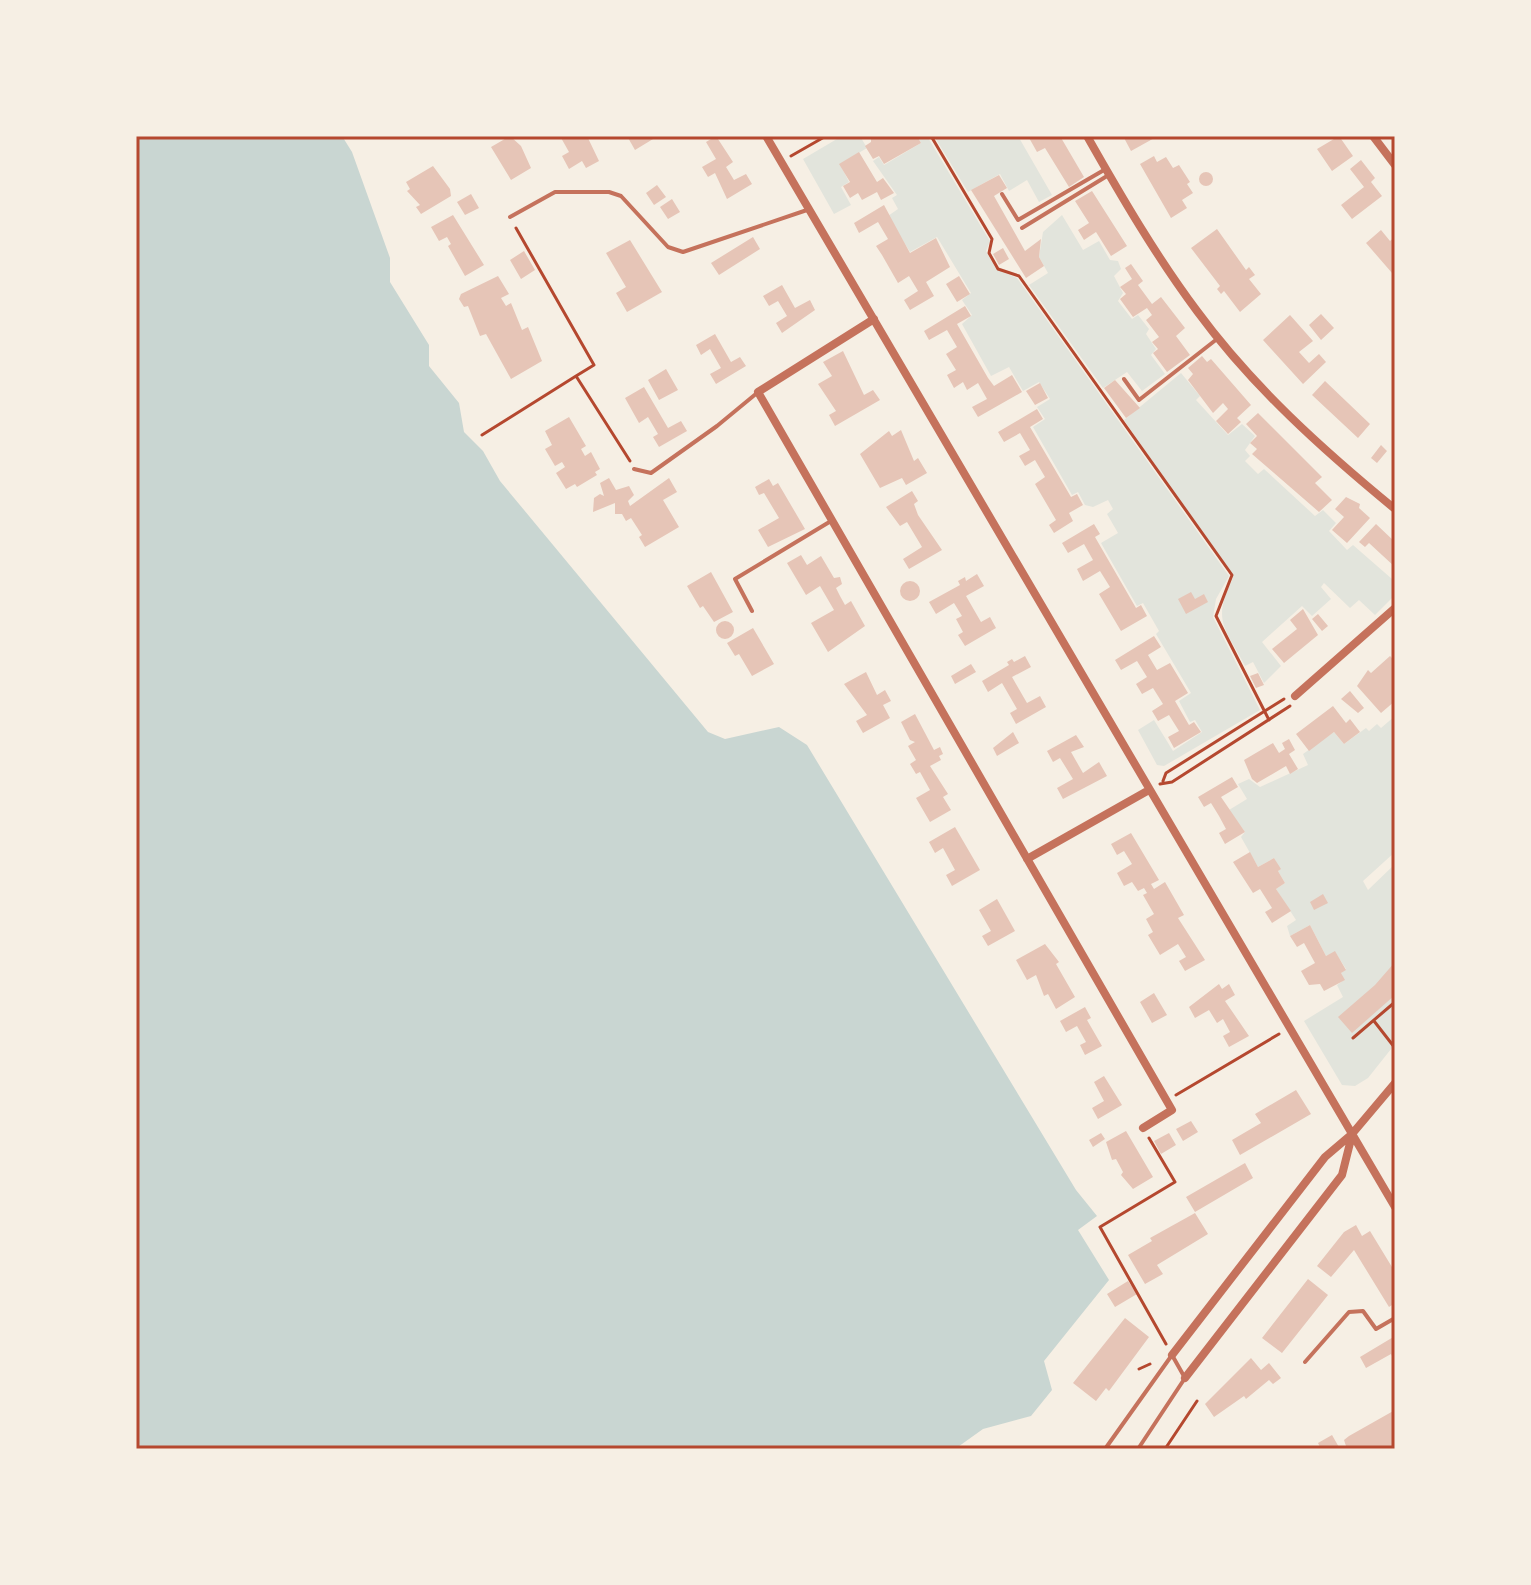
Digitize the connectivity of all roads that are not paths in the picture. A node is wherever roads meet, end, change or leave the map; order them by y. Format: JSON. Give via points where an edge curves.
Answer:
{"nodes":[{"id":1,"x":766,"y":136,"type":"edge"},
{"id":2,"x":1087,"y":136,"type":"edge"},
{"id":3,"x":1373,"y":136,"type":"edge"},
{"id":4,"x":1395,"y":165,"type":"edge"},
{"id":5,"x":1108,"y":172,"type":"junction"},
{"id":6,"x":1002,"y":194,"type":"dead end"},
{"id":7,"x":810,"y":209,"type":"junction"},
{"id":8,"x":510,"y":217,"type":"road end"},
{"id":9,"x":1022,"y":228,"type":"dead end"},
{"id":10,"x":874,"y":319,"type":"junction"},
{"id":11,"x":1219,"y":337,"type":"junction"},
{"id":12,"x":1124,"y":379,"type":"dead end"},
{"id":13,"x":758,"y":392,"type":"junction"},
{"id":14,"x":634,"y":469,"type":"road end"},
{"id":15,"x":1395,"y":509,"type":"edge"},
{"id":16,"x":831,"y":521,"type":"junction"},
{"id":17,"x":1395,"y":608,"type":"edge"},
{"id":18,"x":752,"y":611,"type":"dead end"},
{"id":19,"x":1295,"y":696,"type":"road end"},
{"id":20,"x":1149,"y":790,"type":"junction"},
{"id":21,"x":1027,"y":859,"type":"junction"},
{"id":22,"x":1395,"y":1083,"type":"edge"},
{"id":23,"x":1143,"y":1128,"type":"road end"},
{"id":24,"x":1352,"y":1134,"type":"junction"},
{"id":25,"x":1395,"y":1207,"type":"edge"},
{"id":26,"x":1395,"y":1318,"type":"edge"},
{"id":27,"x":1172,"y":1355,"type":"junction"},
{"id":28,"x":1305,"y":1362,"type":"dead end"},
{"id":29,"x":1185,"y":1378,"type":"junction"},
{"id":30,"x":1105,"y":1449,"type":"edge"},
{"id":31,"x":1138,"y":1449,"type":"edge"}],
"edges":[{"from":1,"to":7,"type":"street"},
{"from":2,"to":5,"type":"street"},
{"from":3,"to":4,"type":"street"},
{"from":5,"to":6,"type":"lane","via":[[1018,220]]},
{"from":5,"to":9,"type":"lane"},
{"from":5,"to":11,"type":"street","via":[[1157,255]]},
{"from":7,"to":8,"type":"lane","via":[[683,252],[668,247],[621,196],[609,192],[555,192]]},
{"from":7,"to":10,"type":"street"},
{"from":10,"to":13,"type":"street"},
{"from":10,"to":20,"type":"street"},
{"from":11,"to":12,"type":"lane","via":[[1139,400]]},
{"from":11,"to":15,"type":"street","via":[[1335,459]]},
{"from":13,"to":14,"type":"lane","via":[[651,473]]},
{"from":13,"to":16,"type":"street"},
{"from":16,"to":18,"type":"lane","via":[[735,579]]},
{"from":16,"to":21,"type":"street"},
{"from":17,"to":19,"type":"street"},
{"from":20,"to":21,"type":"street"},
{"from":20,"to":24,"type":"street"},
{"from":21,"to":23,"type":"street","via":[[1172,1110]]},
{"from":22,"to":24,"type":"street"},
{"from":24,"to":25,"type":"street"},
{"from":24,"to":27,"type":"street","via":[[1325,1157]]},
{"from":24,"to":29,"type":"street","via":[[1342,1175]]},
{"from":26,"to":28,"type":"lane","via":[[1376,1329],[1363,1311],[1349,1312]]},
{"from":27,"to":29,"type":"lane"},
{"from":27,"to":30,"type":"lane"},
{"from":29,"to":31,"type":"lane"}]}
